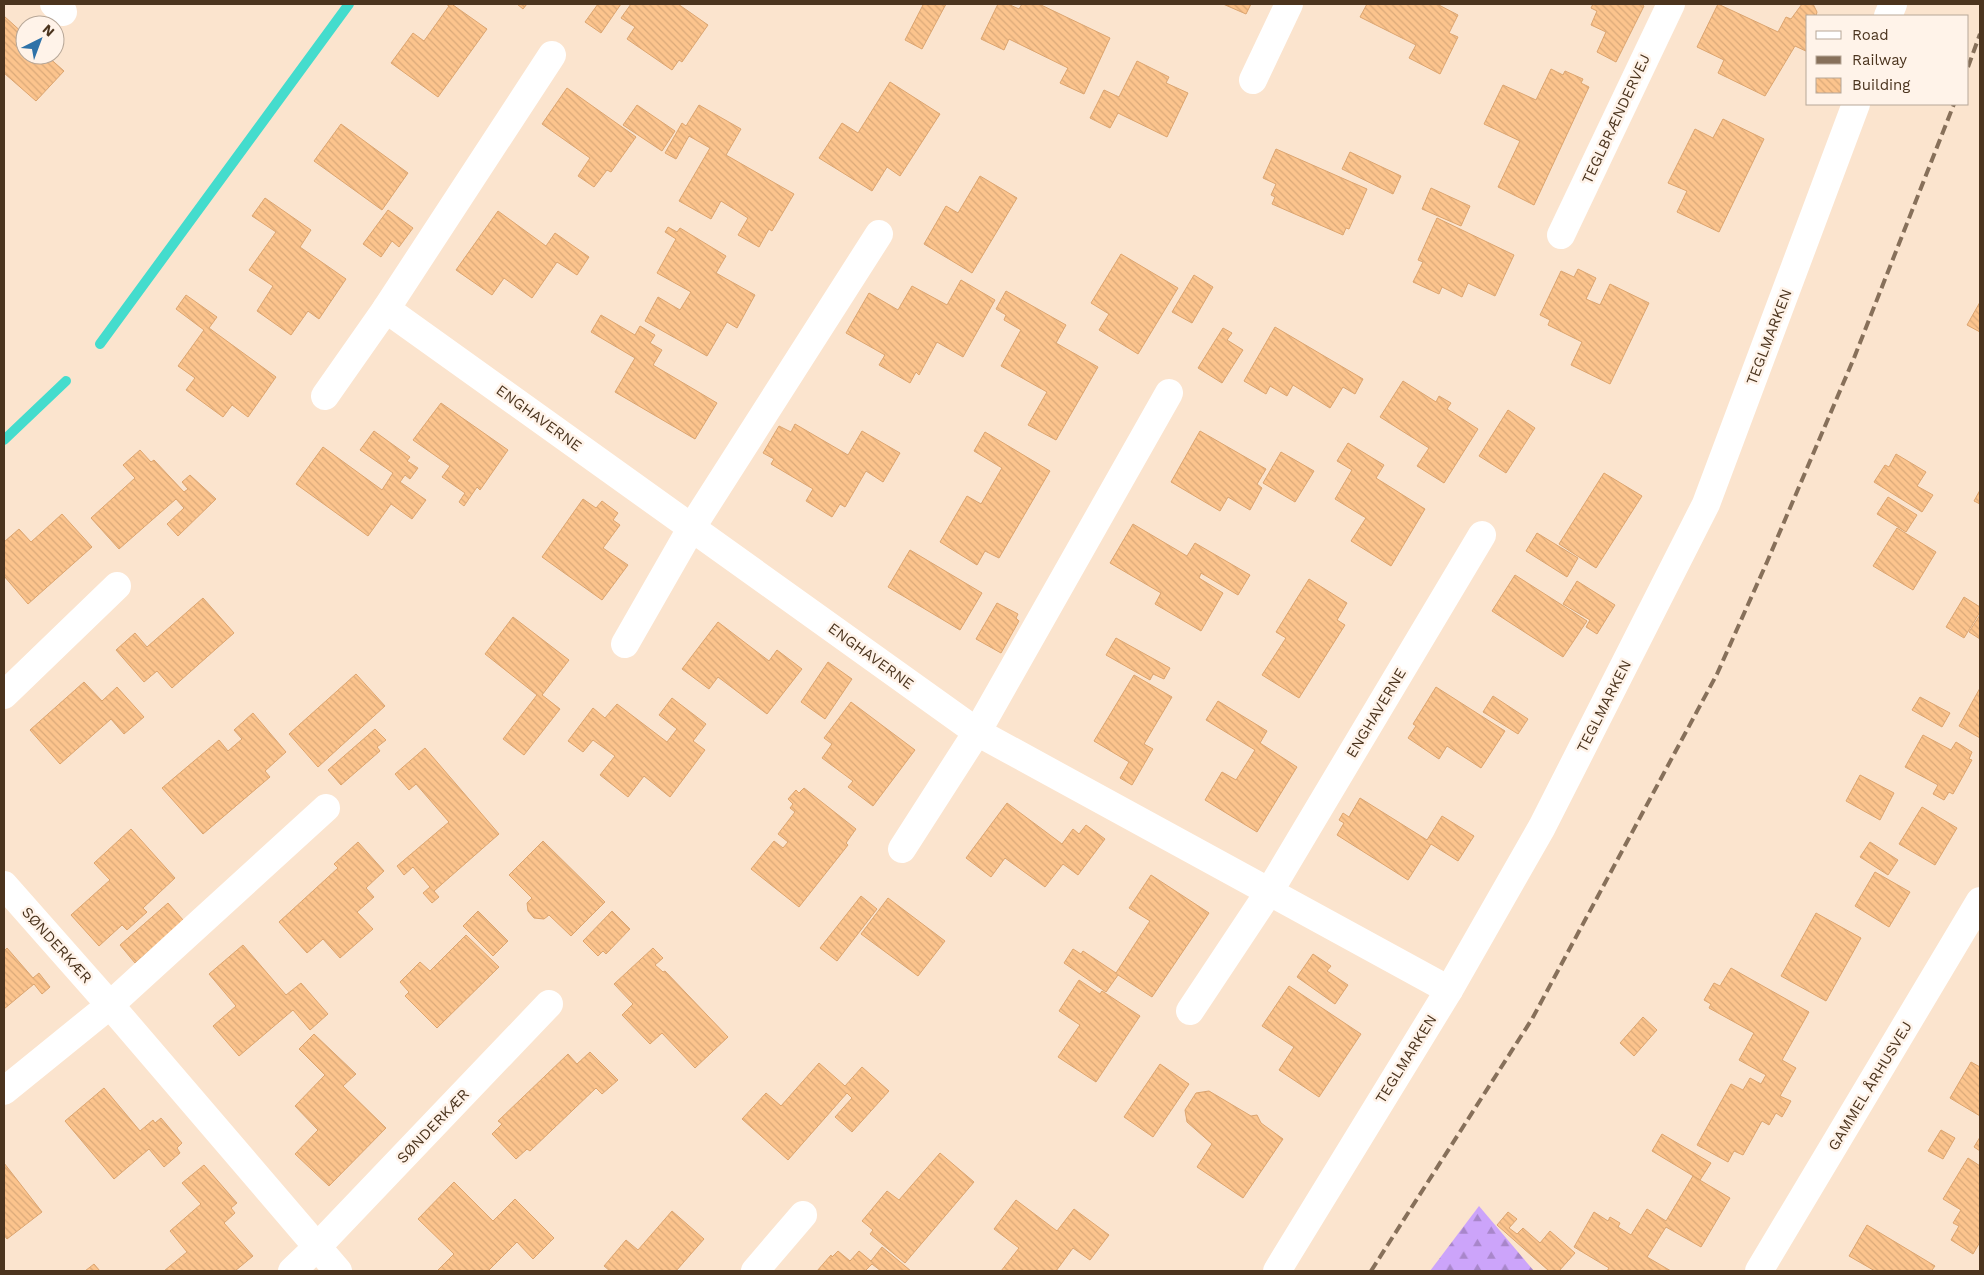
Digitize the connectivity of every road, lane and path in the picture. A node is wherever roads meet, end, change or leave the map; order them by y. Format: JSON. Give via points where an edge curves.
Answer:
{"nodes":[{"id":1,"x":1289,"y":4,"type":"edge"},
{"id":2,"x":1671,"y":4,"type":"edge"},
{"id":3,"x":552,"y":55,"type":"dead end"},
{"id":4,"x":1252,"y":80,"type":"dead end"},
{"id":5,"x":1856,"y":105,"type":"edge"},
{"id":6,"x":879,"y":234,"type":"dead end"},
{"id":7,"x":1561,"y":234,"type":"dead end"},
{"id":8,"x":386,"y":309,"type":"junction"},
{"id":9,"x":1168,"y":393,"type":"dead end"},
{"id":10,"x":325,"y":396,"type":"dead end"},
{"id":11,"x":692,"y":527,"type":"junction"},
{"id":12,"x":1482,"y":535,"type":"dead end"},
{"id":13,"x":117,"y":586,"type":"dead end"},
{"id":14,"x":625,"y":644,"type":"dead end"},
{"id":15,"x":4,"y":695,"type":"edge"},
{"id":16,"x":977,"y":732,"type":"junction"},
{"id":17,"x":326,"y":808,"type":"dead end"},
{"id":18,"x":902,"y":849,"type":"dead end"},
{"id":19,"x":4,"y":885,"type":"edge"},
{"id":20,"x":1269,"y":892,"type":"junction"},
{"id":21,"x":1980,"y":901,"type":"edge"},
{"id":22,"x":1449,"y":990,"type":"junction"},
{"id":23,"x":549,"y":1004,"type":"dead end"},
{"id":24,"x":110,"y":1005,"type":"junction"},
{"id":25,"x":1190,"y":1011,"type":"dead end"},
{"id":26,"x":4,"y":1091,"type":"edge"},
{"id":27,"x":803,"y":1215,"type":"dead end"},
{"id":28,"x":318,"y":1247,"type":"junction"},
{"id":29,"x":292,"y":1271,"type":"edge"},
{"id":30,"x":338,"y":1271,"type":"edge"},
{"id":31,"x":755,"y":1271,"type":"edge"},
{"id":32,"x":1276,"y":1271,"type":"edge"},
{"id":33,"x":1759,"y":1271,"type":"edge"}],
"edges":[{"from":1,"to":4,"type":"street"},
{"from":2,"to":7,"type":"street","name":"TEGLBRÆNDERVEJ"},
{"from":3,"to":8,"type":"street"},
{"from":5,"to":22,"type":"street","name":"TEGLMARKEN","via":[[1706,504],[1542,827]]},
{"from":6,"to":11,"type":"street"},
{"from":8,"to":10,"type":"street"},
{"from":8,"to":11,"type":"street","name":"ENGHAVERNE"},
{"from":9,"to":16,"type":"street"},
{"from":11,"to":14,"type":"street"},
{"from":11,"to":16,"type":"street","name":"ENGHAVERNE"},
{"from":12,"to":20,"type":"street","name":"ENGHAVERNE"},
{"from":13,"to":15,"type":"street"},
{"from":16,"to":18,"type":"street"},
{"from":16,"to":20,"type":"street","name":"ENGHAVERNE"},
{"from":17,"to":24,"type":"street"},
{"from":19,"to":24,"type":"street","name":"SØNDERKÆR"},
{"from":20,"to":22,"type":"street","name":"ENGHAVERNE"},
{"from":20,"to":25,"type":"street","name":"ENGHAVERNE"},
{"from":21,"to":33,"type":"street","name":"GAMMEL ÅRHUSVEJ"},
{"from":22,"to":32,"type":"street","name":"TEGLMARKEN"},
{"from":23,"to":28,"type":"street","name":"SØNDERKÆR"},
{"from":24,"to":26,"type":"street"},
{"from":24,"to":28,"type":"street","name":"SØNDERKÆR"},
{"from":27,"to":31,"type":"street"},
{"from":28,"to":29,"type":"street","name":"SØNDERKÆR"},
{"from":28,"to":30,"type":"street","name":"SØNDERKÆR"}]}
